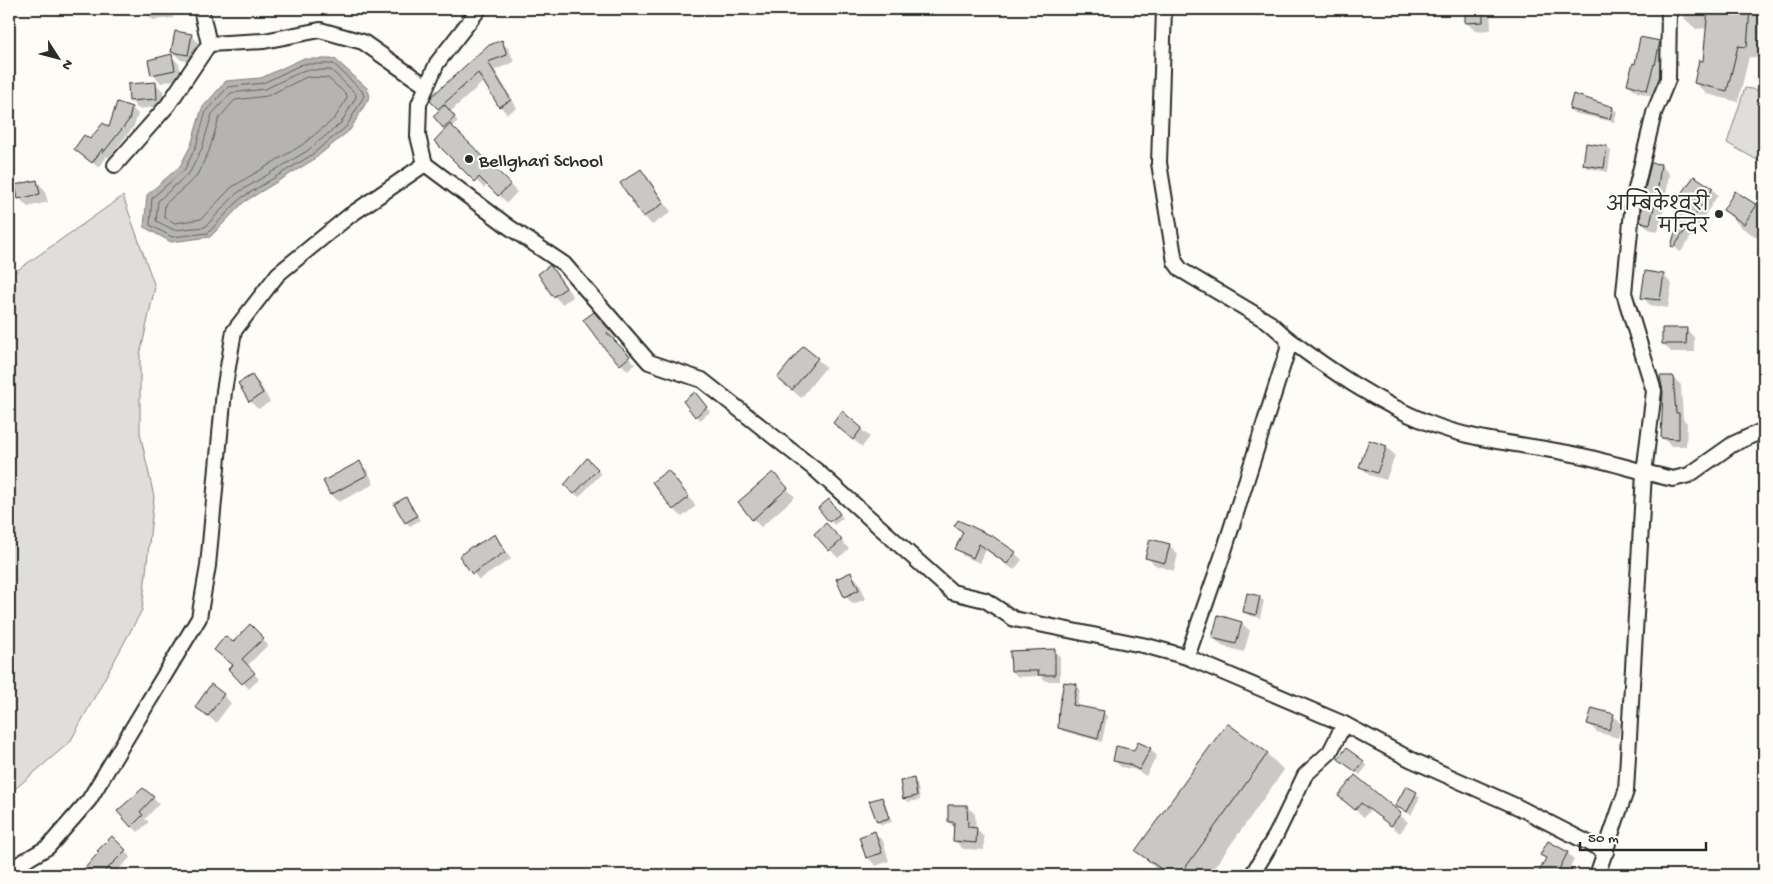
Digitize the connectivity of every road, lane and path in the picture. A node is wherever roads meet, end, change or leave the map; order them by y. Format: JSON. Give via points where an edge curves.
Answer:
{"nodes":[{"id":1,"x":201,"y":9,"type":"edge"},
{"id":2,"x":479,"y":9,"type":"edge"},
{"id":3,"x":1164,"y":9,"type":"edge"},
{"id":4,"x":1669,"y":9,"type":"edge"},
{"id":5,"x":209,"y":44,"type":"junction"},
{"id":6,"x":426,"y":86,"type":"junction"},
{"id":7,"x":425,"y":164,"type":"junction"},
{"id":8,"x":115,"y":165,"type":"dead end"},
{"id":9,"x":1287,"y":338,"type":"junction"},
{"id":10,"x":1764,"y":430,"type":"edge"},
{"id":11,"x":1644,"y":473,"type":"junction"},
{"id":12,"x":1187,"y":657,"type":"junction"},
{"id":13,"x":1344,"y":724,"type":"junction"},
{"id":14,"x":1606,"y":852,"type":"junction"},
{"id":15,"x":9,"y":870,"type":"edge"},
{"id":16,"x":1252,"y":875,"type":"edge"},
{"id":17,"x":1598,"y":875,"type":"edge"}],
"edges":[{"from":1,"to":5,"type":"street"},
{"from":2,"to":6,"type":"street","via":[[437,63]]},
{"from":3,"to":9,"type":"street","via":[[1159,163],[1175,262],[1181,270],[1270,323]]},
{"from":4,"to":11,"type":"street","via":[[1668,79],[1654,113],[1634,201],[1624,293],[1654,391]]},
{"from":5,"to":6,"type":"street","via":[[264,41],[320,30],[363,42]]},
{"from":5,"to":8,"type":"street","via":[[168,105]]},
{"from":6,"to":7,"type":"street","via":[[419,104],[418,136]]},
{"from":7,"to":12,"type":"street","via":[[564,264],[649,362],[702,380],[817,471],[952,592],[985,600],[1014,619]]},
{"from":7,"to":15,"type":"street","via":[[350,216],[278,274],[234,331],[224,391],[208,566],[199,618],[89,800],[48,847]]},
{"from":9,"to":11,"type":"street","via":[[1337,375],[1382,402],[1428,423],[1472,437],[1577,455]]},
{"from":9,"to":12,"type":"street","via":[[1288,349]]},
{"from":10,"to":11,"type":"street","via":[[1733,444],[1689,475],[1673,479]]},
{"from":11,"to":14,"type":"street","via":[[1626,791]]},
{"from":12,"to":13,"type":"street"},
{"from":13,"to":14,"type":"street"},
{"from":13,"to":16,"type":"street","via":[[1330,752],[1305,775]]},
{"from":14,"to":17,"type":"street"}]}
